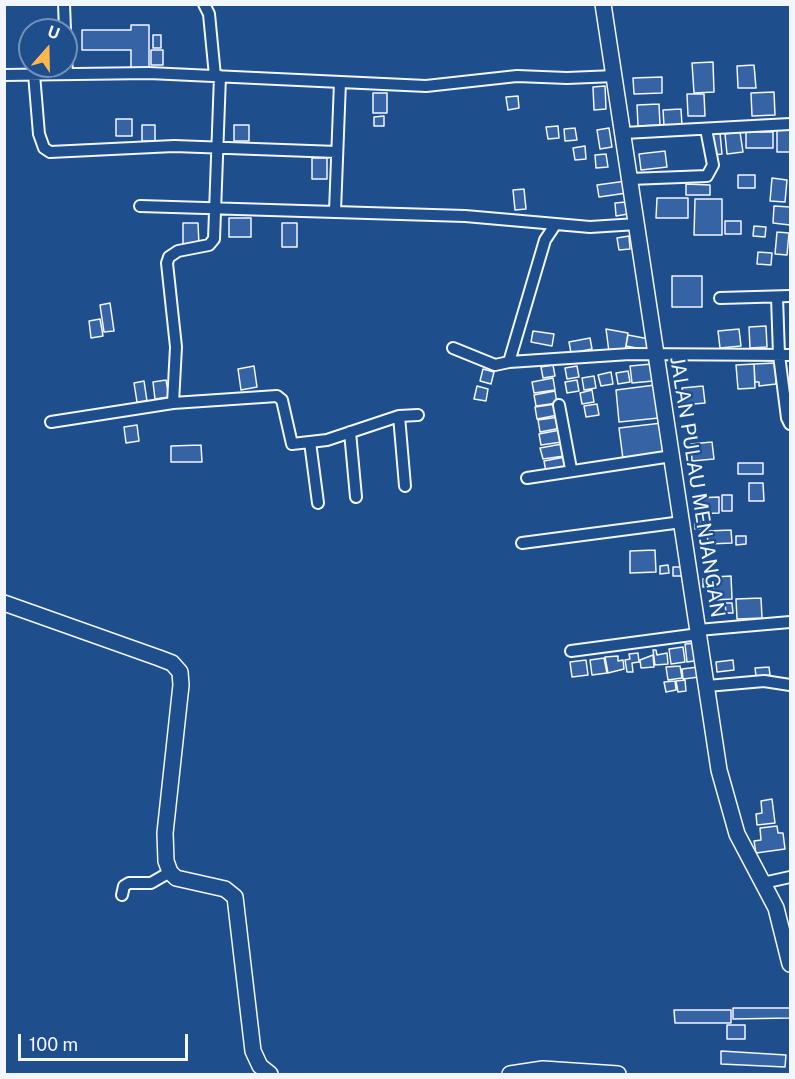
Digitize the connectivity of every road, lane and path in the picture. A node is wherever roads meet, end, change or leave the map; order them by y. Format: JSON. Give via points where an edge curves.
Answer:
{"nodes":[{"id":1,"x":204,"y":4,"type":"edge"},
{"id":2,"x":603,"y":4,"type":"edge"},
{"id":3,"x":78,"y":73,"type":"edge"},
{"id":4,"x":218,"y":76,"type":"junction"},
{"id":5,"x":615,"y":76,"type":"junction"},
{"id":6,"x":34,"y":78,"type":"edge"},
{"id":7,"x":340,"y":82,"type":"junction"},
{"id":8,"x":790,"y":124,"type":"edge"},
{"id":9,"x":706,"y":129,"type":"junction"},
{"id":10,"x":624,"y":133,"type":"junction"},
{"id":11,"x":217,"y":148,"type":"junction"},
{"id":12,"x":337,"y":152,"type":"junction"},
{"id":13,"x":630,"y":179,"type":"junction"},
{"id":14,"x":140,"y":206,"type":"dead end"},
{"id":15,"x":216,"y":208,"type":"junction"},
{"id":16,"x":335,"y":211,"type":"junction"},
{"id":17,"x":636,"y":224,"type":"junction"},
{"id":18,"x":555,"y":225,"type":"junction"},
{"id":19,"x":790,"y":296,"type":"edge"},
{"id":20,"x":777,"y":297,"type":"junction"},
{"id":21,"x":720,"y":298,"type":"dead end"},
{"id":22,"x":785,"y":332,"type":"edge"},
{"id":23,"x":453,"y":348,"type":"dead end"},
{"id":24,"x":656,"y":354,"type":"junction"},
{"id":25,"x":790,"y":355,"type":"edge"},
{"id":26,"x":779,"y":356,"type":"junction"},
{"id":27,"x":509,"y":362,"type":"junction"},
{"id":28,"x":173,"y":403,"type":"junction"},
{"id":29,"x":559,"y":405,"type":"dead end"},
{"id":30,"x":418,"y":415,"type":"dead end"},
{"id":31,"x":399,"y":416,"type":"junction"},
{"id":32,"x":51,"y":422,"type":"dead end"},
{"id":33,"x":790,"y":424,"type":"edge"},
{"id":34,"x":350,"y":432,"type":"junction"},
{"id":35,"x":310,"y":442,"type":"junction"},
{"id":36,"x":672,"y":456,"type":"junction"},
{"id":37,"x":571,"y":470,"type":"junction"},
{"id":38,"x":527,"y":478,"type":"dead end"},
{"id":39,"x":405,"y":486,"type":"dead end"},
{"id":40,"x":356,"y":497,"type":"dead end"},
{"id":41,"x":318,"y":503,"type":"dead end"},
{"id":42,"x":682,"y":522,"type":"junction"},
{"id":43,"x":522,"y":543,"type":"dead end"},
{"id":44,"x":4,"y":603,"type":"edge"},
{"id":45,"x":790,"y":622,"type":"edge"},
{"id":46,"x":699,"y":632,"type":"junction"},
{"id":47,"x":571,"y":651,"type":"dead end"},
{"id":48,"x":790,"y":685,"type":"edge"},
{"id":49,"x":707,"y":686,"type":"junction"},
{"id":50,"x":170,"y":873,"type":"junction"},
{"id":51,"x":790,"y":877,"type":"edge"},
{"id":52,"x":764,"y":883,"type":"junction"},
{"id":53,"x":122,"y":895,"type":"dead end"},
{"id":54,"x":790,"y":964,"type":"edge"},
{"id":55,"x":270,"y":1074,"type":"edge"},
{"id":56,"x":510,"y":1074,"type":"edge"},
{"id":57,"x":618,"y":1074,"type":"edge"}],
"edges":[{"from":1,"to":4,"type":"street"},
{"from":2,"to":5,"type":"street","name":"JALAN PULAU MENJANGAN"},
{"from":3,"to":4,"type":"street"},
{"from":4,"to":7,"type":"street"},
{"from":4,"to":11,"type":"street"},
{"from":5,"to":7,"type":"street","via":[[517,76],[426,86]]},
{"from":5,"to":10,"type":"street","name":"JALAN PULAU MENJANGAN"},
{"from":6,"to":11,"type":"street","via":[[39,134],[47,151]]},
{"from":7,"to":12,"type":"street"},
{"from":8,"to":9,"type":"street"},
{"from":9,"to":10,"type":"street"},
{"from":9,"to":13,"type":"street","via":[[713,165],[707,176]]},
{"from":10,"to":13,"type":"street","name":"JALAN PULAU MENJANGAN"},
{"from":11,"to":12,"type":"street"},
{"from":11,"to":15,"type":"street"},
{"from":12,"to":16,"type":"street"},
{"from":13,"to":17,"type":"street","name":"JALAN PULAU MENJANGAN"},
{"from":14,"to":15,"type":"street"},
{"from":15,"to":16,"type":"street"},
{"from":15,"to":28,"type":"street","via":[[212,242],[178,251],[167,262],[176,347]]},
{"from":16,"to":18,"type":"street","via":[[465,216]]},
{"from":17,"to":18,"type":"street"},
{"from":17,"to":24,"type":"street","name":"JALAN PULAU MENJANGAN"},
{"from":18,"to":27,"type":"street","via":[[545,240]]},
{"from":19,"to":20,"type":"street"},
{"from":20,"to":21,"type":"street"},
{"from":20,"to":22,"type":"street"},
{"from":22,"to":26,"type":"street"},
{"from":23,"to":27,"type":"street","via":[[495,365]]},
{"from":24,"to":26,"type":"street"},
{"from":24,"to":27,"type":"street"},
{"from":24,"to":36,"type":"street","name":"JALAN PULAU MENJANGAN"},
{"from":25,"to":26,"type":"street"},
{"from":26,"to":33,"type":"street"},
{"from":28,"to":32,"type":"street"},
{"from":28,"to":35,"type":"street","via":[[277,396],[282,400],[292,444]]},
{"from":29,"to":37,"type":"street"},
{"from":30,"to":31,"type":"street"},
{"from":31,"to":34,"type":"street"},
{"from":31,"to":39,"type":"street"},
{"from":34,"to":35,"type":"street"},
{"from":34,"to":40,"type":"street"},
{"from":35,"to":41,"type":"street"},
{"from":36,"to":37,"type":"street"},
{"from":36,"to":42,"type":"street","name":"JALAN PULAU MENJANGAN"},
{"from":37,"to":38,"type":"street"},
{"from":42,"to":43,"type":"street"},
{"from":42,"to":46,"type":"street","name":"JALAN PULAU MENJANGAN"},
{"from":44,"to":50,"type":"street","via":[[172,663],[180,672],[165,833]]},
{"from":45,"to":46,"type":"street"},
{"from":46,"to":47,"type":"street"},
{"from":46,"to":49,"type":"street","name":"JALAN PULAU MENJANGAN"},
{"from":48,"to":49,"type":"street","via":[[764,681]]},
{"from":49,"to":52,"type":"street","name":"JALAN PULAU MENJANGAN","via":[[728,805],[743,848]]},
{"from":50,"to":53,"type":"street","via":[[151,883],[129,883]]},
{"from":50,"to":55,"type":"street","via":[[181,880],[225,889],[235,897],[253,1051],[260,1066]]},
{"from":51,"to":52,"type":"street"},
{"from":52,"to":54,"type":"street","name":"JALAN PULAU MENJANGAN","via":[[776,908]]},
{"from":56,"to":57,"type":"street","via":[[543,1069]]}]}
